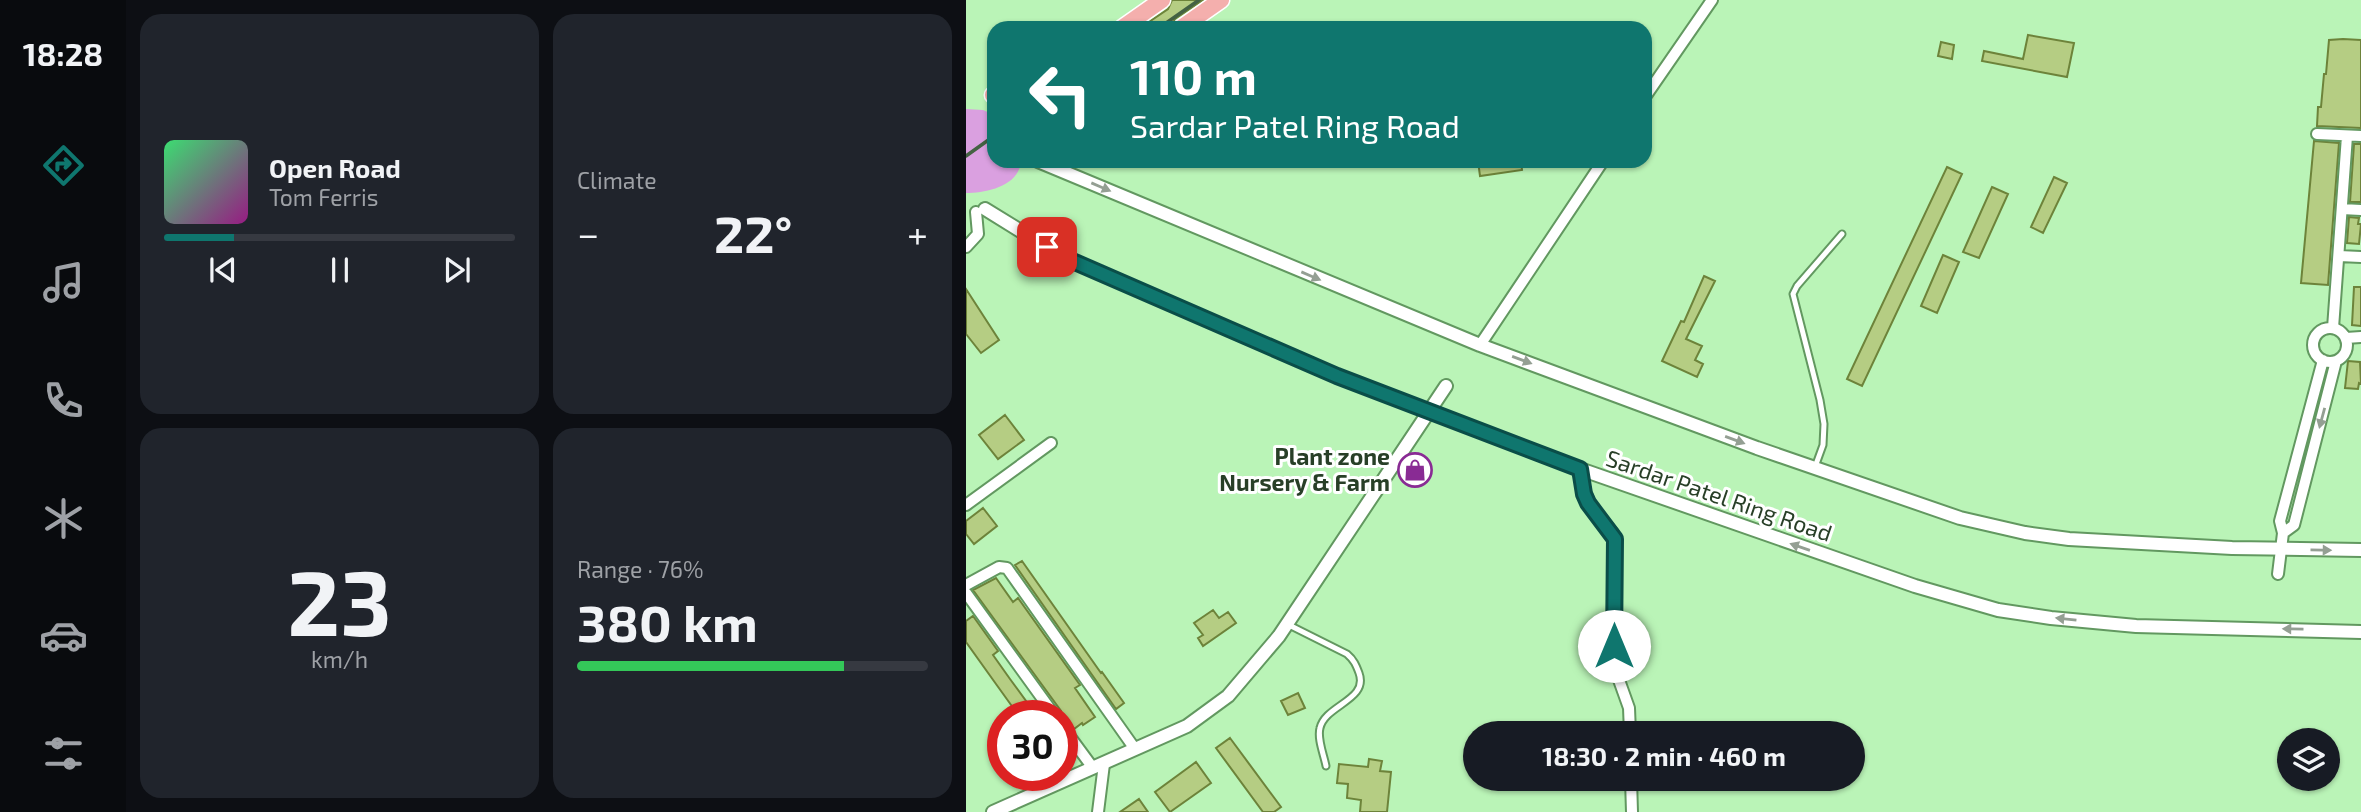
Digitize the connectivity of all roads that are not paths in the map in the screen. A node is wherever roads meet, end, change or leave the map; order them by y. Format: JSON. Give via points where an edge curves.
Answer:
{"nodes":[{"id":1,"x":1162,"y":0,"type":"edge"},
{"id":2,"x":1221,"y":0,"type":"edge"},
{"id":3,"x":1712,"y":0,"type":"edge"},
{"id":4,"x":1132,"y":21,"type":"edge"},
{"id":5,"x":1191,"y":21,"type":"edge"},
{"id":6,"x":1652,"y":87,"type":"edge"},
{"id":7,"x":2317,"y":134,"type":"dead end"},
{"id":8,"x":2347,"y":136,"type":"junction"},
{"id":9,"x":2361,"y":136,"type":"edge"},
{"id":10,"x":1055,"y":168,"type":"edge"},
{"id":11,"x":1597,"y":168,"type":"edge"},
{"id":12,"x":2342,"y":209,"type":"junction"},
{"id":13,"x":981,"y":210,"type":"joint"},
{"id":14,"x":2361,"y":210,"type":"edge"},
{"id":15,"x":1842,"y":234,"type":"dead end"},
{"id":16,"x":966,"y":247,"type":"edge"},
{"id":17,"x":2339,"y":256,"type":"junction"},
{"id":18,"x":2361,"y":257,"type":"edge"},
{"id":19,"x":2333,"y":328,"type":"junction"},
{"id":20,"x":2361,"y":337,"type":"edge"},
{"id":21,"x":2346,"y":338,"type":"junction"},
{"id":22,"x":1480,"y":345,"type":"junction"},
{"id":23,"x":2323,"y":360,"type":"junction"},
{"id":24,"x":2336,"y":361,"type":"junction"},
{"id":25,"x":1446,"y":386,"type":"dead end"},
{"id":26,"x":1429,"y":411,"type":"junction"},
{"id":27,"x":1051,"y":443,"type":"dead end"},
{"id":28,"x":1815,"y":468,"type":"junction"},
{"id":29,"x":1580,"y":469,"type":"junction"},
{"id":30,"x":966,"y":505,"type":"edge"},
{"id":31,"x":2283,"y":533,"type":"junction"},
{"id":32,"x":2281,"y":550,"type":"junction"},
{"id":33,"x":2361,"y":551,"type":"edge"},
{"id":34,"x":2278,"y":574,"type":"dead end"},
{"id":35,"x":966,"y":585,"type":"edge"},
{"id":36,"x":966,"y":593,"type":"edge"},
{"id":37,"x":1287,"y":624,"type":"junction"},
{"id":38,"x":2361,"y":632,"type":"edge"},
{"id":39,"x":1043,"y":700,"type":"edge"},
{"id":40,"x":1630,"y":721,"type":"edge"},
{"id":41,"x":1078,"y":744,"type":"edge"},
{"id":42,"x":1135,"y":749,"type":"junction"},
{"id":43,"x":1098,"y":766,"type":"junction"},
{"id":44,"x":1326,"y":766,"type":"dead end"},
{"id":45,"x":1631,"y":791,"type":"edge"},
{"id":46,"x":993,"y":812,"type":"edge"},
{"id":47,"x":1098,"y":812,"type":"edge"},
{"id":48,"x":1632,"y":812,"type":"edge"}],
"edges":[{"from":1,"to":4,"type":"main road"},
{"from":2,"to":5,"type":"main road"},
{"from":3,"to":6,"type":"street"},
{"from":7,"to":8,"type":"street"},
{"from":8,"to":9,"type":"street"},
{"from":8,"to":12,"type":"street"},
{"from":10,"to":22,"type":"street","one_way":true},
{"from":11,"to":22,"type":"street"},
{"from":12,"to":14,"type":"street"},
{"from":12,"to":17,"type":"street"},
{"from":13,"to":16,"type":"street","via":[[978,234]]},
{"from":13,"to":26,"type":"street","name":"Sardar Patel Ring Road","via":[[1061,256]]},
{"from":15,"to":28,"type":"lane","via":[[1793,294],[1824,424]]},
{"from":17,"to":18,"type":"street"},
{"from":17,"to":19,"type":"street"},
{"from":19,"to":21,"type":"street"},
{"from":19,"to":23,"type":"street","via":[[2314,338],[2314,350]]},
{"from":20,"to":21,"type":"street"},
{"from":21,"to":24,"type":"street","via":[[2345,354]]},
{"from":22,"to":28,"type":"street","one_way":true},
{"from":23,"to":24,"type":"street"},
{"from":23,"to":31,"type":"street","via":[[2280,520]]},
{"from":24,"to":31,"type":"street","one_way":true,"via":[[2294,525]]},
{"from":25,"to":26,"type":"street"},
{"from":26,"to":29,"type":"street","name":"Sardar Patel Ring Road"},
{"from":26,"to":37,"type":"street"},
{"from":27,"to":30,"type":"street"},
{"from":28,"to":32,"type":"street","via":[[1960,518],[2025,534]]},
{"from":38,"to":29,"type":"street","name":"Sardar Patel Ring Road","one_way":true,"via":[[2136,626],[1998,610],[1915,586]]},
{"from":29,"to":40,"type":"street","via":[[1588,503],[1615,539],[1614,666]]},
{"from":31,"to":32,"type":"street"},
{"from":32,"to":33,"type":"street","one_way":true},
{"from":32,"to":34,"type":"street"},
{"from":35,"to":42,"type":"street","via":[[999,567],[1007,568]]},
{"from":36,"to":39,"type":"street"},
{"from":37,"to":42,"type":"street","via":[[1219,705],[1187,726]]},
{"from":37,"to":44,"type":"lane","via":[[1347,654],[1360,677],[1358,691],[1326,716],[1320,727]]},
{"from":41,"to":43,"type":"street"},
{"from":42,"to":43,"type":"street"},
{"from":43,"to":46,"type":"street"},
{"from":43,"to":47,"type":"street","via":[[1102,793]]},
{"from":45,"to":48,"type":"street"}]}
